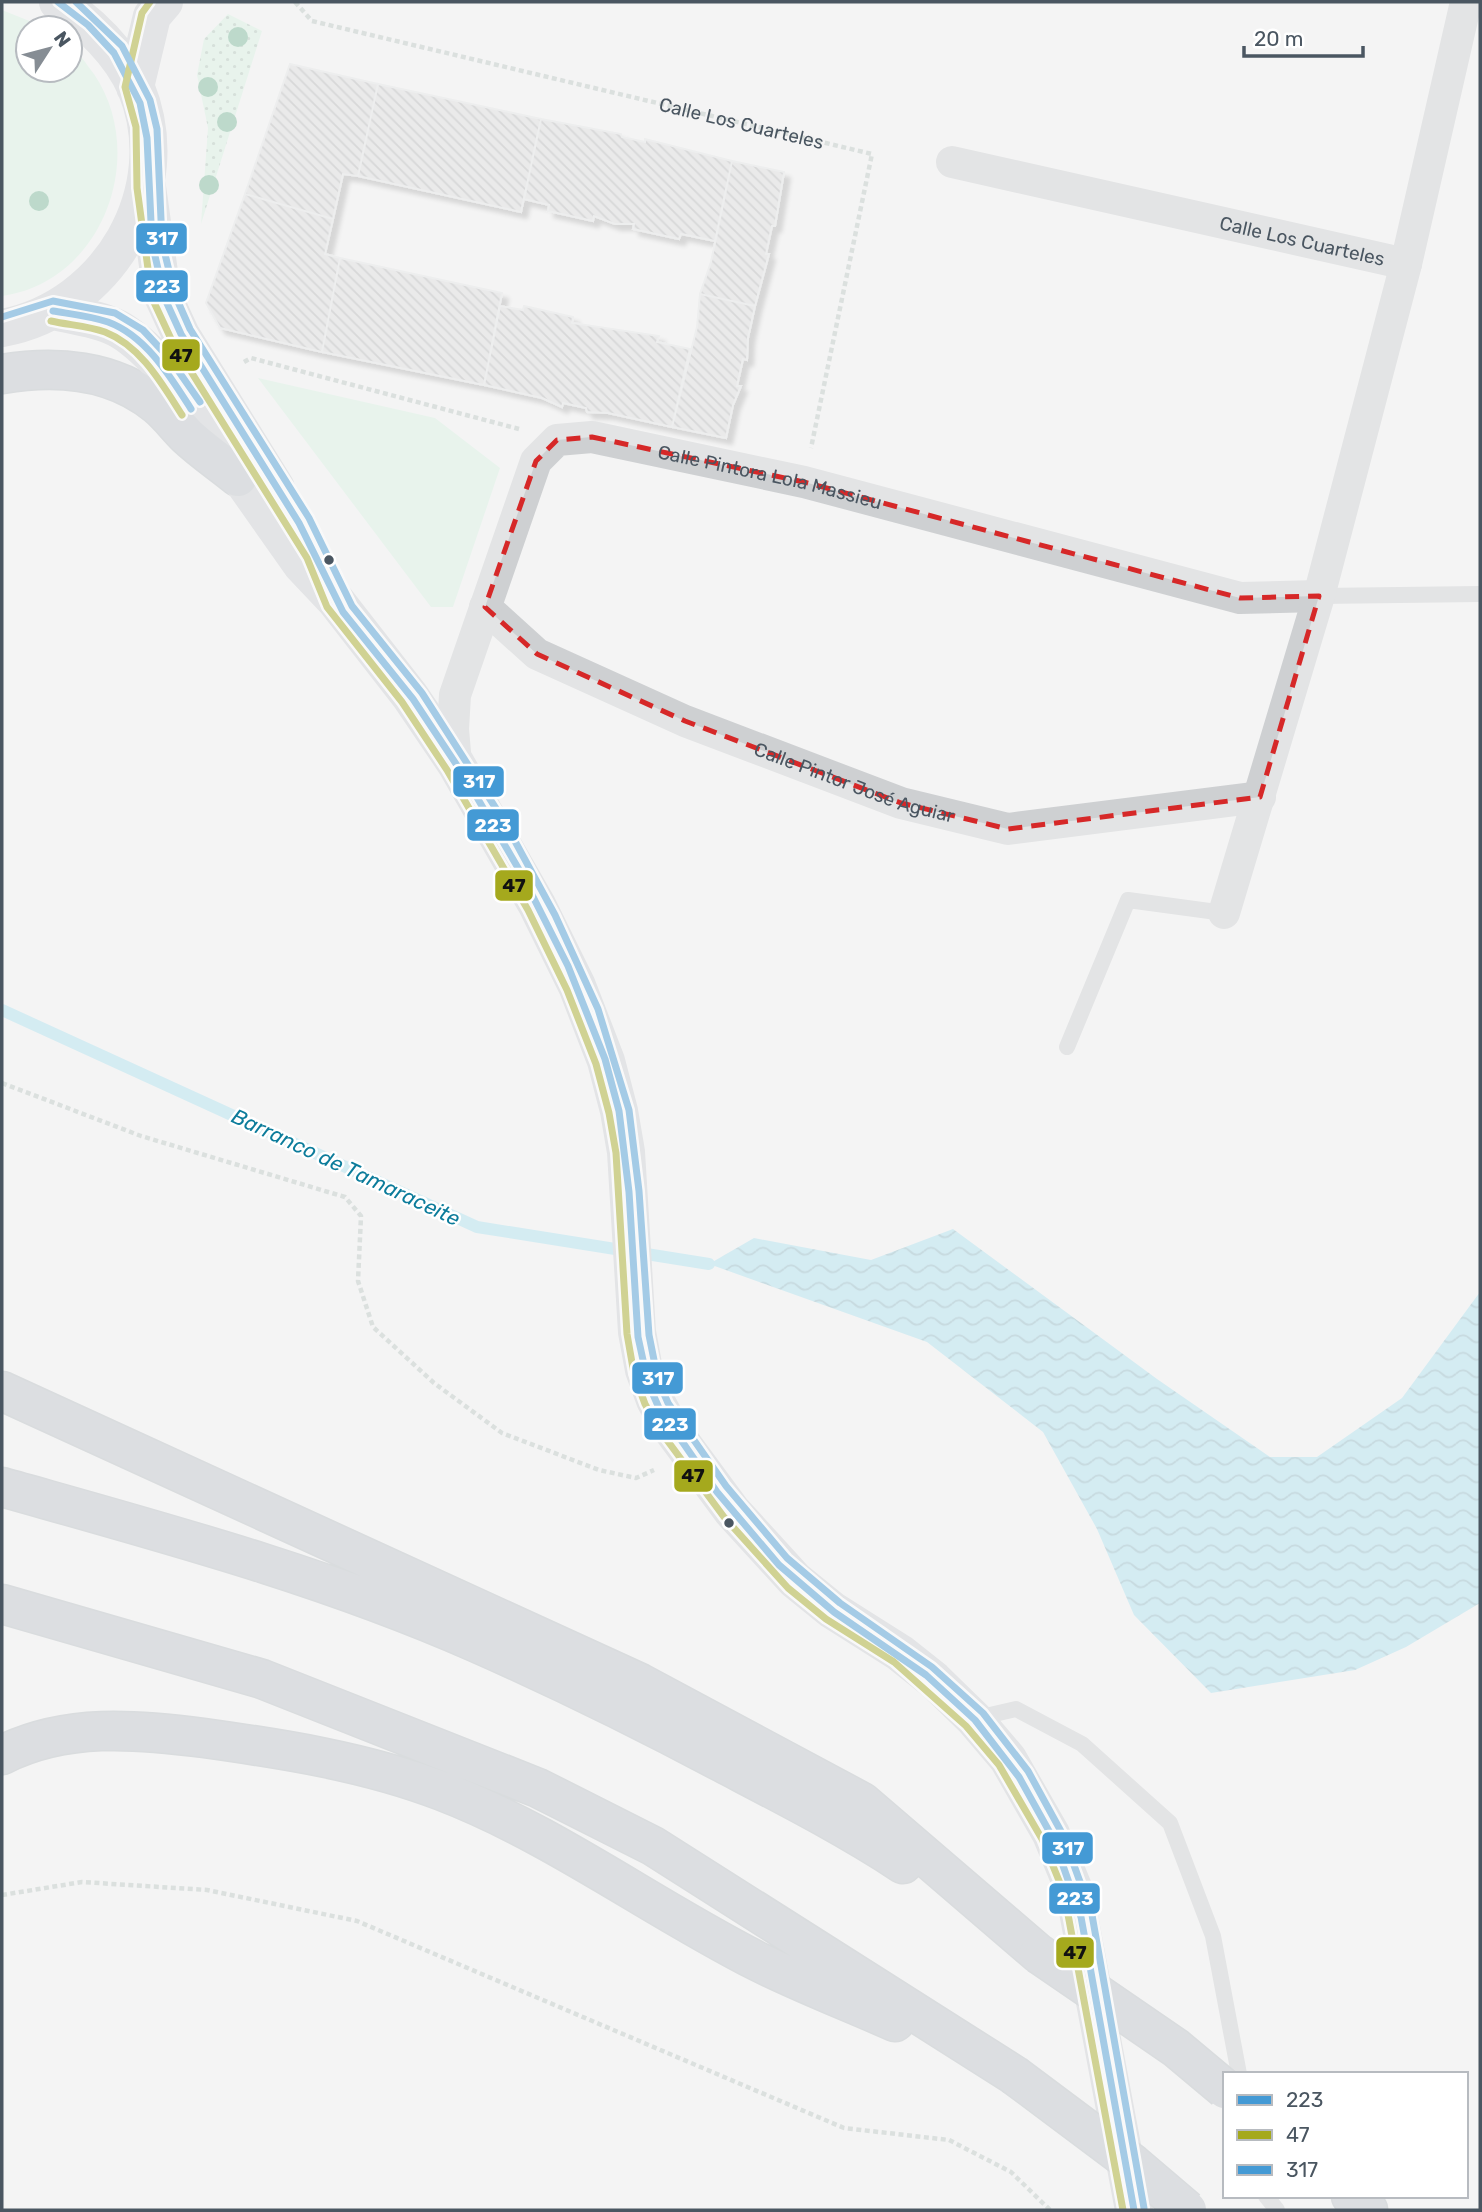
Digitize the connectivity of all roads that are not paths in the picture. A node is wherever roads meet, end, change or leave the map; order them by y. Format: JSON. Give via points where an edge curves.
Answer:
{"nodes":[{"id":1,"x":58,"y":2,"type":"edge"},
{"id":2,"x":164,"y":2,"type":"edge"},
{"id":3,"x":1466,"y":2,"type":"edge"},
{"id":4,"x":135,"y":87,"type":"junction"},
{"id":5,"x":951,"y":162,"type":"dead end"},
{"id":6,"x":147,"y":187,"type":"junction"},
{"id":7,"x":1405,"y":264,"type":"junction"},
{"id":8,"x":53,"y":312,"type":"junction"},
{"id":9,"x":2,"y":328,"type":"edge"},
{"id":10,"x":2,"y":374,"type":"edge"},
{"id":11,"x":238,"y":477,"type":"junction"},
{"id":12,"x":1480,"y":594,"type":"edge"},
{"id":13,"x":1319,"y":596,"type":"junction"},
{"id":14,"x":336,"y":601,"type":"junction"},
{"id":15,"x":485,"y":607,"type":"junction"},
{"id":16,"x":457,"y":764,"type":"junction"},
{"id":17,"x":1260,"y":797,"type":"junction"},
{"id":18,"x":1224,"y":913,"type":"joint"},
{"id":19,"x":1067,"y":1047,"type":"dead end"},
{"id":20,"x":2,"y":1391,"type":"edge"},
{"id":21,"x":2,"y":1487,"type":"edge"},
{"id":22,"x":2,"y":1604,"type":"edge"},
{"id":23,"x":974,"y":1719,"type":"junction"},
{"id":24,"x":2,"y":1755,"type":"edge"},
{"id":25,"x":858,"y":1816,"type":"junction"},
{"id":26,"x":1239,"y":2072,"type":"edge"},
{"id":27,"x":1014,"y":2075,"type":"junction"},
{"id":28,"x":1223,"y":2087,"type":"edge"},
{"id":29,"x":1353,"y":2198,"type":"edge"},
{"id":30,"x":1134,"y":2210,"type":"edge"},
{"id":31,"x":1187,"y":2210,"type":"edge"},
{"id":32,"x":1367,"y":2210,"type":"edge"}],
"edges":[{"from":1,"to":4,"type":"main road","via":[[110,47]]},
{"from":2,"to":4,"type":"main road","via":[[152,16]]},
{"from":3,"to":7,"type":"street","name":"Calle Los Cuarteles"},
{"from":4,"to":6,"type":"main road","via":[[146,125]]},
{"from":5,"to":7,"type":"street","name":"Calle Los Cuarteles"},
{"from":6,"to":8,"type":"main road","via":[[133,227],[116,256],[90,284]]},
{"from":6,"to":14,"type":"main road","via":[[162,294],[181,335],[316,554]]},
{"from":7,"to":13,"type":"street","name":"Calle Los Cuarteles"},
{"from":8,"to":9,"type":"main road"},
{"from":8,"to":11,"type":"main road","via":[[111,323],[135,337],[162,365]]},
{"from":10,"to":11,"type":"highway","via":[[36,368],[78,370],[118,383],[156,404]]},
{"from":11,"to":14,"type":"main road","via":[[302,565]]},
{"from":12,"to":13,"type":"lane"},
{"from":13,"to":15,"type":"street","name":"Calle Pintora Lola Massieu","via":[[1240,598],[804,482],[592,437],[557,440],[536,461]]},
{"from":13,"to":17,"type":"street","name":"Calle Los Cuarteles"},
{"from":14,"to":16,"type":"main road"},
{"from":15,"to":16,"type":"street","via":[[455,695]]},
{"from":15,"to":17,"type":"street","name":"Calle Pintor José Aguiar","via":[[537,654],[685,721],[901,803],[1008,829]]},
{"from":16,"to":23,"type":"main road","via":[[537,905],[577,986],[606,1061],[626,1152],[637,1332],[655,1400],[732,1511],[795,1580],[832,1610],[900,1653]]},
{"from":17,"to":18,"type":"street","name":"Calle Los Cuarteles"},
{"from":18,"to":19,"type":"lane","via":[[1128,900]]},
{"from":20,"to":25,"type":"highway","via":[[640,1683]]},
{"from":21,"to":25,"type":"highway","via":[[183,1538],[474,1641],[668,1734]]},
{"from":22,"to":27,"type":"highway","via":[[262,1678],[538,1788],[653,1846]]},
{"from":23,"to":26,"type":"lane","via":[[1016,1709],[1082,1744],[1170,1823],[1213,1936]]},
{"from":23,"to":30,"type":"main road","via":[[1031,1795],[1074,1890]]},
{"from":24,"to":27,"type":"highway","via":[[24,1744],[95,1730],[149,1730],[252,1744],[441,1790],[517,1824],[759,1962]]},
{"from":25,"to":28,"type":"highway","bridge":true,"via":[[1039,1954],[1176,2048]]},
{"from":27,"to":31,"type":"highway","bridge":true},
{"from":29,"to":32,"type":"highway"}]}
